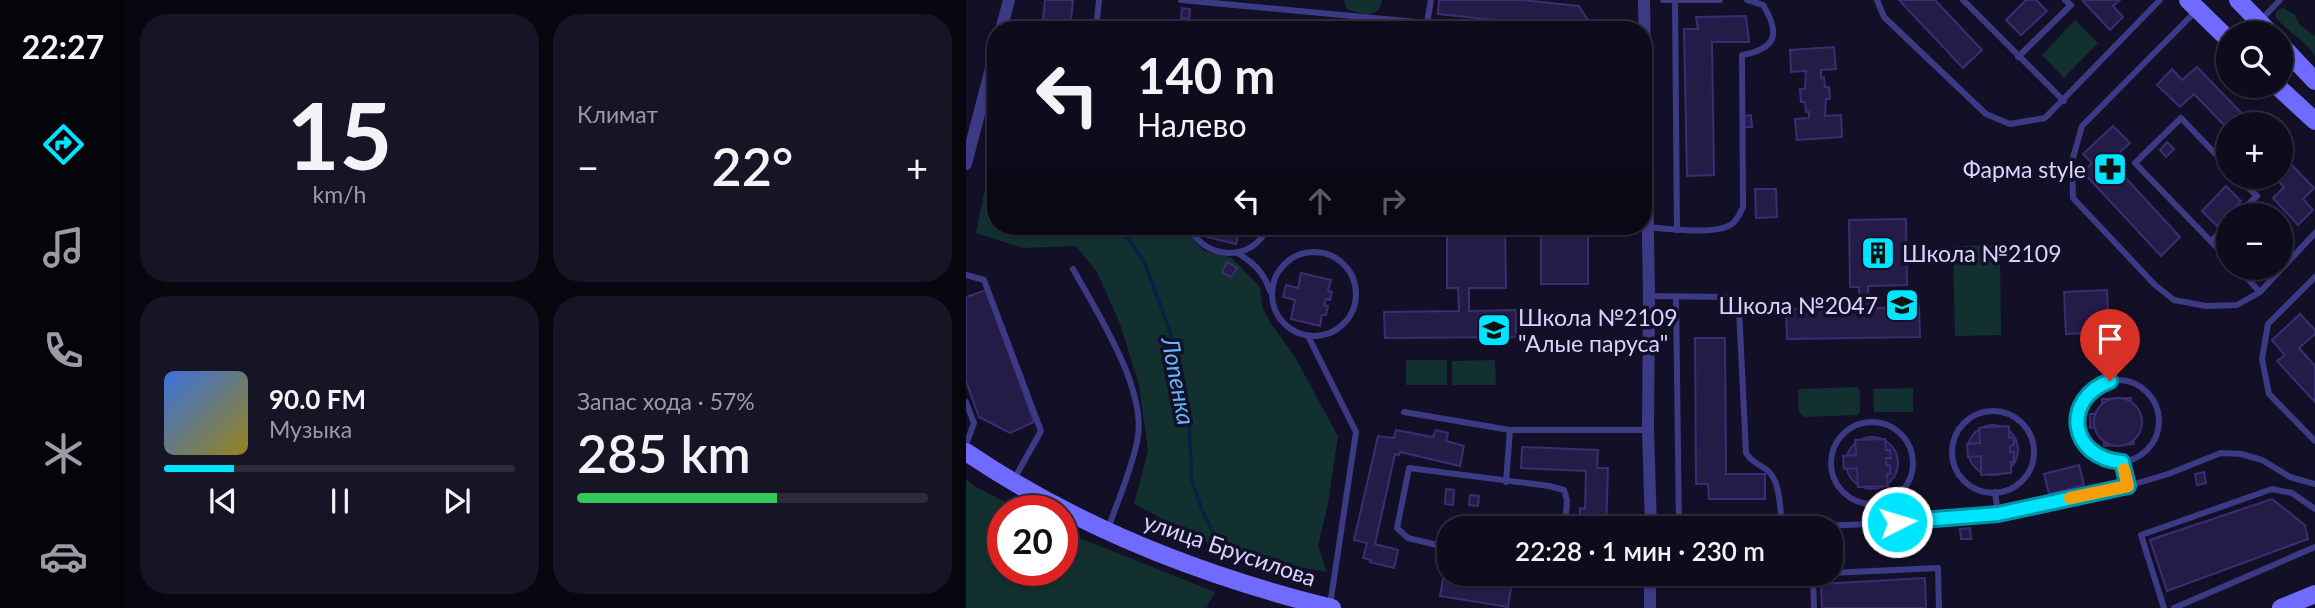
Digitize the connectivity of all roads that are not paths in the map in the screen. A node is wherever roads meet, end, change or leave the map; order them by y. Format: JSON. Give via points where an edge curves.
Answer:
{"nodes":[{"id":1,"x":1009,"y":0,"type":"edge"},
{"id":2,"x":1099,"y":0,"type":"edge"},
{"id":3,"x":1181,"y":0,"type":"edge"},
{"id":4,"x":1431,"y":0,"type":"edge"},
{"id":5,"x":1644,"y":0,"type":"edge"},
{"id":6,"x":1662,"y":0,"type":"edge"},
{"id":7,"x":1720,"y":0,"type":"edge"},
{"id":8,"x":1747,"y":0,"type":"edge"},
{"id":9,"x":1877,"y":0,"type":"edge"},
{"id":10,"x":1963,"y":0,"type":"edge"},
{"id":11,"x":2065,"y":0,"type":"edge"},
{"id":12,"x":2160,"y":0,"type":"edge"},
{"id":13,"x":2238,"y":0,"type":"edge"},
{"id":14,"x":2280,"y":0,"type":"edge"},
{"id":15,"x":1675,"y":1,"type":"edge"},
{"id":16,"x":1265,"y":4,"type":"edge"},
{"id":17,"x":2193,"y":5,"type":"edge"},
{"id":18,"x":1003,"y":21,"type":"edge"},
{"id":19,"x":1097,"y":21,"type":"edge"},
{"id":20,"x":1410,"y":21,"type":"edge"},
{"id":21,"x":1427,"y":21,"type":"edge"},
{"id":22,"x":1644,"y":21,"type":"edge"},
{"id":23,"x":2253,"y":21,"type":"edge"},
{"id":24,"x":2265,"y":21,"type":"edge"},
{"id":25,"x":2216,"y":27,"type":"edge"},
{"id":26,"x":2018,"y":57,"type":"junction"},
{"id":27,"x":2293,"y":58,"type":"edge"},
{"id":28,"x":2315,"y":81,"type":"edge"},
{"id":29,"x":987,"y":83,"type":"edge"},
{"id":30,"x":2290,"y":98,"type":"edge"},
{"id":31,"x":2064,"y":100,"type":"junction"},
{"id":32,"x":2315,"y":121,"type":"edge"},
{"id":33,"x":2216,"y":154,"type":"edge"},
{"id":34,"x":966,"y":164,"type":"edge"},
{"id":35,"x":2248,"y":189,"type":"edge"},
{"id":36,"x":2250,"y":203,"type":"edge"},
{"id":37,"x":1652,"y":228,"type":"edge"},
{"id":38,"x":1677,"y":230,"type":"junction"},
{"id":39,"x":2315,"y":233,"type":"edge"},
{"id":40,"x":1194,"y":235,"type":"edge"},
{"id":41,"x":1262,"y":235,"type":"edge"},
{"id":42,"x":1648,"y":235,"type":"edge"},
{"id":43,"x":2216,"y":236,"type":"edge"},
{"id":44,"x":2211,"y":241,"type":"junction"},
{"id":45,"x":2216,"y":246,"type":"edge"},
{"id":46,"x":1239,"y":254,"type":"junction"},
{"id":47,"x":1073,"y":269,"type":"dead end"},
{"id":48,"x":966,"y":275,"type":"edge"},
{"id":49,"x":2315,"y":277,"type":"edge"},
{"id":50,"x":2248,"y":280,"type":"edge"},
{"id":51,"x":2260,"y":292,"type":"junction"},
{"id":52,"x":1271,"y":293,"type":"junction"},
{"id":53,"x":1649,"y":296,"type":"junction"},
{"id":54,"x":1676,"y":297,"type":"junction"},
{"id":55,"x":1308,"y":336,"type":"junction"},
{"id":56,"x":966,"y":402,"type":"edge"},
{"id":57,"x":1404,"y":412,"type":"dead end"},
{"id":58,"x":1510,"y":430,"type":"junction"},
{"id":59,"x":1648,"y":430,"type":"junction"},
{"id":60,"x":2315,"y":441,"type":"edge"},
{"id":61,"x":966,"y":445,"type":"edge"},
{"id":62,"x":966,"y":452,"type":"edge"},
{"id":63,"x":2122,"y":462,"type":"junction"},
{"id":64,"x":1506,"y":482,"type":"junction"},
{"id":65,"x":1012,"y":483,"type":"junction"},
{"id":66,"x":2315,"y":484,"type":"edge"},
{"id":67,"x":2128,"y":486,"type":"junction"},
{"id":68,"x":1995,"y":492,"type":"junction"},
{"id":69,"x":1868,"y":504,"type":"junction"},
{"id":70,"x":2315,"y":509,"type":"edge"},
{"id":71,"x":1998,"y":514,"type":"junction"},
{"id":72,"x":1566,"y":516,"type":"edge"},
{"id":73,"x":1651,"y":516,"type":"edge"},
{"id":74,"x":1679,"y":516,"type":"edge"},
{"id":75,"x":1780,"y":516,"type":"edge"},
{"id":76,"x":1872,"y":524,"type":"junction"},
{"id":77,"x":1843,"y":525,"type":"edge"},
{"id":78,"x":1107,"y":530,"type":"junction"},
{"id":79,"x":1437,"y":545,"type":"edge"},
{"id":80,"x":2315,"y":547,"type":"edge"},
{"id":81,"x":1843,"y":572,"type":"edge"},
{"id":82,"x":1650,"y":586,"type":"edge"},
{"id":83,"x":1813,"y":586,"type":"edge"},
{"id":84,"x":2315,"y":594,"type":"edge"},
{"id":85,"x":1331,"y":608,"type":"edge"},
{"id":86,"x":1650,"y":608,"type":"edge"},
{"id":87,"x":1814,"y":608,"type":"edge"},
{"id":88,"x":1940,"y":608,"type":"edge"},
{"id":89,"x":2164,"y":608,"type":"edge"},
{"id":90,"x":2174,"y":608,"type":"edge"},
{"id":91,"x":2281,"y":608,"type":"edge"}],
"edges":[{"from":1,"to":18,"type":"street"},
{"from":2,"to":19,"type":"lane"},
{"from":3,"to":16,"type":"lane"},
{"from":4,"to":21,"type":"lane"},
{"from":5,"to":22,"type":"street"},
{"from":6,"to":15,"type":"lane"},
{"from":7,"to":15,"type":"lane"},
{"from":8,"to":38,"type":"lane","via":[[1763,5],[1774,22],[1773,39],[1761,52],[1742,55],[1743,207],[1737,220],[1725,228]]},
{"from":9,"to":31,"type":"lane","via":[[1884,17],[1986,114],[2010,124],[2045,118]]},
{"from":10,"to":26,"type":"lane"},
{"from":11,"to":26,"type":"lane","via":[[2071,5]]},
{"from":12,"to":31,"type":"lane"},
{"from":13,"to":23,"type":"street"},
{"from":14,"to":24,"type":"lane"},
{"from":15,"to":38,"type":"lane"},
{"from":16,"to":20,"type":"lane"},
{"from":17,"to":25,"type":"street"},
{"from":17,"to":51,"type":"lane","via":[[2082,126],[2072,162],[2073,198],[2174,300],[2237,305]]},
{"from":26,"to":31,"type":"lane"},
{"from":27,"to":28,"type":"street"},
{"from":29,"to":34,"type":"street"},
{"from":30,"to":32,"type":"street"},
{"from":33,"to":44,"type":"lane","via":[[2181,118],[2135,163]]},
{"from":35,"to":36,"type":"lane","via":[[2256,197]]},
{"from":37,"to":38,"type":"lane"},
{"from":39,"to":51,"type":"lane"},
{"from":40,"to":46,"type":"lane","via":[[1207,248]]},
{"from":41,"to":46,"type":"lane"},
{"from":42,"to":53,"type":"street"},
{"from":43,"to":44,"type":"lane"},
{"from":44,"to":45,"type":"lane"},
{"from":46,"to":52,"type":"lane","via":[[1255,264]]},
{"from":47,"to":78,"type":"lane","via":[[1106,327],[1139,413],[1138,440]]},
{"from":48,"to":65,"type":"lane","via":[[984,280],[1041,431]]},
{"from":49,"to":60,"type":"lane","via":[[2268,324],[2262,359],[2269,394]]},
{"from":50,"to":51,"type":"lane"},
{"from":52,"to":55,"type":"lane","via":[[1281,321]]},
{"from":52,"to":55,"type":"lane","via":[[1275,276],[1295,256],[1323,253],[1347,268],[1357,295],[1354,309],[1336,331]]},
{"from":53,"to":54,"type":"lane"},
{"from":53,"to":59,"type":"street"},
{"from":54,"to":74,"type":"lane"},
{"from":54,"to":75,"type":"lane","via":[[1725,297],[1739,309],[1746,453],[1774,478]]},
{"from":55,"to":85,"type":"lane","via":[[1356,432]]},
{"from":56,"to":61,"type":"lane","via":[[974,424]]},
{"from":57,"to":58,"type":"lane"},
{"from":58,"to":59,"type":"lane"},
{"from":58,"to":64,"type":"lane"},
{"from":59,"to":73,"type":"street"},
{"from":62,"to":65,"type":"street","name":"улица Брусилова"},
{"from":63,"to":63,"type":"lane","via":[[2108,461],[2085,446],[2077,420],[2080,406],[2097,385],[2124,380],[2147,392],[2155,403],[2159,429],[2146,452]]},
{"from":63,"to":67,"type":"lane"},
{"from":64,"to":72,"type":"lane","via":[[1564,490]]},
{"from":64,"to":79,"type":"lane","via":[[1409,468],[1397,528],[1408,538]]},
{"from":65,"to":78,"type":"street","name":"улица Брусилова"},
{"from":66,"to":67,"type":"lane","via":[[2290,477],[2262,460],[2221,453]]},
{"from":67,"to":71,"type":"lane"},
{"from":68,"to":68,"type":"lane","via":[[1966,482],[1953,460],[1955,434],[1973,415],[1985,411],[2012,415],[2031,435],[2034,449],[2026,476]]},
{"from":68,"to":71,"type":"lane"},
{"from":69,"to":69,"type":"lane","via":[[1844,494],[1831,472],[1831,459],[1834,446],[1852,427],[1877,423],[1902,436],[1913,461],[1905,488],[1882,503]]},
{"from":69,"to":76,"type":"lane"},
{"from":70,"to":89,"type":"lane","via":[[2292,493],[2272,489],[2141,535]]},
{"from":71,"to":76,"type":"lane"},
{"from":76,"to":77,"type":"lane"},
{"from":78,"to":85,"type":"street","name":"улица Брусилова","via":[[1214,574]]},
{"from":80,"to":90,"type":"lane"},
{"from":81,"to":88,"type":"lane","via":[[1938,568]]},
{"from":82,"to":86,"type":"street"},
{"from":83,"to":87,"type":"lane"},
{"from":84,"to":91,"type":"street"}]}
